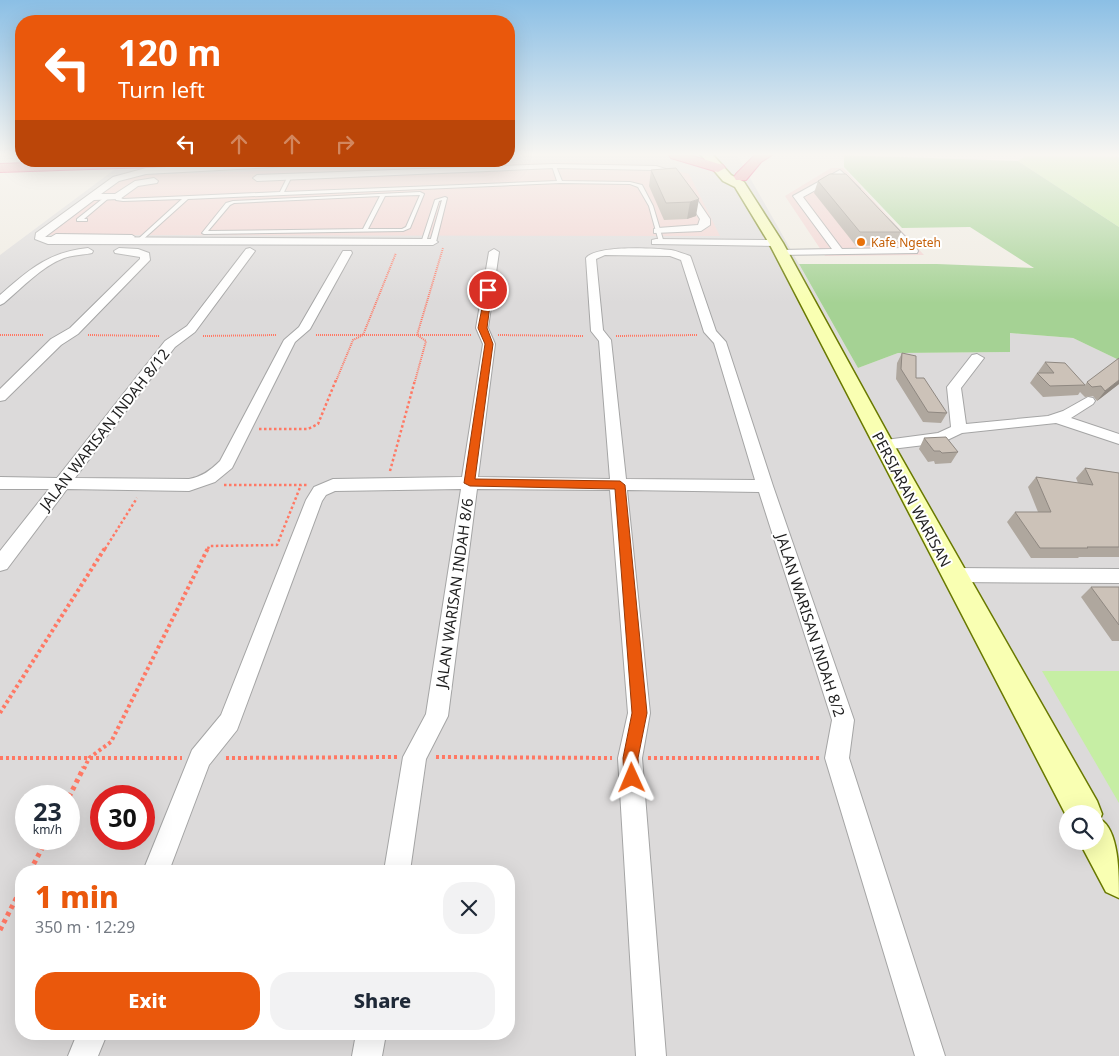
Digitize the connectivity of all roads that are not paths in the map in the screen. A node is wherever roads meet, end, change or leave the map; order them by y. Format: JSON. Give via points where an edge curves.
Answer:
{"nodes":[{"id":1,"x":82,"y":204,"type":"edge"},
{"id":2,"x":102,"y":204,"type":"edge"},
{"id":3,"x":179,"y":204,"type":"edge"},
{"id":4,"x":228,"y":204,"type":"edge"},
{"id":5,"x":378,"y":204,"type":"edge"},
{"id":6,"x":418,"y":204,"type":"edge"},
{"id":7,"x":435,"y":204,"type":"edge"},
{"id":8,"x":444,"y":204,"type":"edge"},
{"id":9,"x":649,"y":204,"type":"edge"},
{"id":10,"x":694,"y":204,"type":"edge"},
{"id":11,"x":754,"y":204,"type":"edge"},
{"id":12,"x":804,"y":204,"type":"edge"},
{"id":13,"x":869,"y":204,"type":"edge"},
{"id":14,"x":415,"y":210,"type":"junction"},
{"id":15,"x":433,"y":210,"type":"junction"},
{"id":16,"x":85,"y":220,"type":"dead end"},
{"id":17,"x":365,"y":231,"type":"junction"},
{"id":18,"x":658,"y":231,"type":"junction"},
{"id":19,"x":139,"y":241,"type":"junction"},
{"id":20,"x":428,"y":242,"type":"junction"},
{"id":21,"x":662,"y":242,"type":"junction"},
{"id":22,"x":778,"y":248,"type":"junction"},
{"id":23,"x":250,"y":251,"type":"dead end"},
{"id":24,"x":494,"y":252,"type":"dead end"},
{"id":25,"x":642,"y":252,"type":"junction"},
{"id":26,"x":840,"y":252,"type":"junction"},
{"id":27,"x":347,"y":253,"type":"dead end"},
{"id":28,"x":0,"y":301,"type":"edge"},
{"id":29,"x":977,"y":358,"type":"dead end"},
{"id":30,"x":0,"y":397,"type":"edge"},
{"id":31,"x":1088,"y":401,"type":"dead end"},
{"id":32,"x":1055,"y":418,"type":"junction"},
{"id":33,"x":959,"y":429,"type":"junction"},
{"id":34,"x":1119,"y":439,"type":"edge"},
{"id":35,"x":883,"y":445,"type":"junction"},
{"id":36,"x":63,"y":483,"type":"junction"},
{"id":37,"x":470,"y":483,"type":"junction"},
{"id":38,"x":0,"y":484,"type":"edge"},
{"id":39,"x":620,"y":485,"type":"junction"},
{"id":40,"x":765,"y":486,"type":"junction"},
{"id":41,"x":0,"y":564,"type":"edge"},
{"id":42,"x":953,"y":575,"type":"junction"},
{"id":43,"x":1119,"y":576,"type":"edge"},
{"id":44,"x":1079,"y":805,"type":"edge"},
{"id":45,"x":1103,"y":850,"type":"edge"},
{"id":46,"x":158,"y":865,"type":"edge"},
{"id":47,"x":397,"y":865,"type":"edge"},
{"id":48,"x":1119,"y":879,"type":"edge"},
{"id":49,"x":90,"y":1040,"type":"edge"},
{"id":50,"x":370,"y":1040,"type":"edge"},
{"id":51,"x":83,"y":1056,"type":"edge"},
{"id":52,"x":367,"y":1056,"type":"edge"},
{"id":53,"x":651,"y":1056,"type":"edge"},
{"id":54,"x":930,"y":1056,"type":"edge"}],
"edges":[{"from":1,"to":19,"type":"street","via":[[40,235],[40,239],[48,242]]},
{"from":2,"to":16,"type":"lane","via":[[79,220]]},
{"from":3,"to":19,"type":"lane"},
{"from":4,"to":17,"type":"lane","via":[[204,233]]},
{"from":5,"to":17,"type":"lane"},
{"from":6,"to":14,"type":"lane"},
{"from":7,"to":15,"type":"lane"},
{"from":8,"to":20,"type":"lane"},
{"from":9,"to":18,"type":"lane"},
{"from":10,"to":18,"type":"street","via":[[705,219],[705,225]]},
{"from":11,"to":22,"type":"main road","name":"PERSIARAN WARISAN"},
{"from":12,"to":26,"type":"street"},
{"from":13,"to":26,"type":"street","via":[[913,251]]},
{"from":14,"to":15,"type":"lane"},
{"from":14,"to":17,"type":"lane","via":[[406,229]]},
{"from":15,"to":20,"type":"lane"},
{"from":18,"to":21,"type":"lane"},
{"from":19,"to":20,"type":"street"},
{"from":21,"to":22,"type":"street"},
{"from":21,"to":25,"type":"street","via":[[641,242]]},
{"from":22,"to":26,"type":"street"},
{"from":22,"to":35,"type":"main road","name":"PERSIARAN WARISAN"},
{"from":23,"to":36,"type":"street","name":"JALAN WARISAN INDAH 8/12","via":[[191,329],[170,344]]},
{"from":24,"to":37,"type":"street","name":"JALAN WARISAN INDAH 8/6","via":[[482,328],[489,344]]},
{"from":25,"to":39,"type":"street","via":[[605,252],[591,258],[597,331],[605,340]]},
{"from":25,"to":40,"type":"street","name":"JALAN WARISAN INDAH 8/2","via":[[671,253],[686,258],[710,332],[720,342]]},
{"from":27,"to":36,"type":"street","via":[[304,330],[290,340],[219,472],[204,483],[188,485]]},
{"from":28,"to":30,"type":"street","via":[[46,263],[63,254],[122,251],[145,254],[145,260],[74,331],[56,342]]},
{"from":29,"to":33,"type":"street","via":[[954,387]]},
{"from":31,"to":32,"type":"street"},
{"from":32,"to":33,"type":"street"},
{"from":32,"to":34,"type":"street"},
{"from":33,"to":35,"type":"street","via":[[941,438]]},
{"from":35,"to":42,"type":"main road","name":"PERSIARAN WARISAN"},
{"from":36,"to":38,"type":"street"},
{"from":36,"to":41,"type":"street","name":"JALAN WARISAN INDAH 8/12"},
{"from":37,"to":39,"type":"street"},
{"from":37,"to":46,"type":"street","via":[[334,485],[320,491],[228,722],[200,758]]},
{"from":37,"to":47,"type":"street","name":"JALAN WARISAN INDAH 8/6","via":[[437,716],[414,757]]},
{"from":39,"to":40,"type":"street"},
{"from":39,"to":53,"type":"street","via":[[639,713],[630,758]]},
{"from":40,"to":54,"type":"street","name":"JALAN WARISAN INDAH 8/2","via":[[843,720],[837,758]]},
{"from":42,"to":43,"type":"street"},
{"from":42,"to":44,"type":"main road","name":"PERSIARAN WARISAN"},
{"from":45,"to":48,"type":"main road"},
{"from":49,"to":51,"type":"street"},
{"from":50,"to":52,"type":"street"}]}
